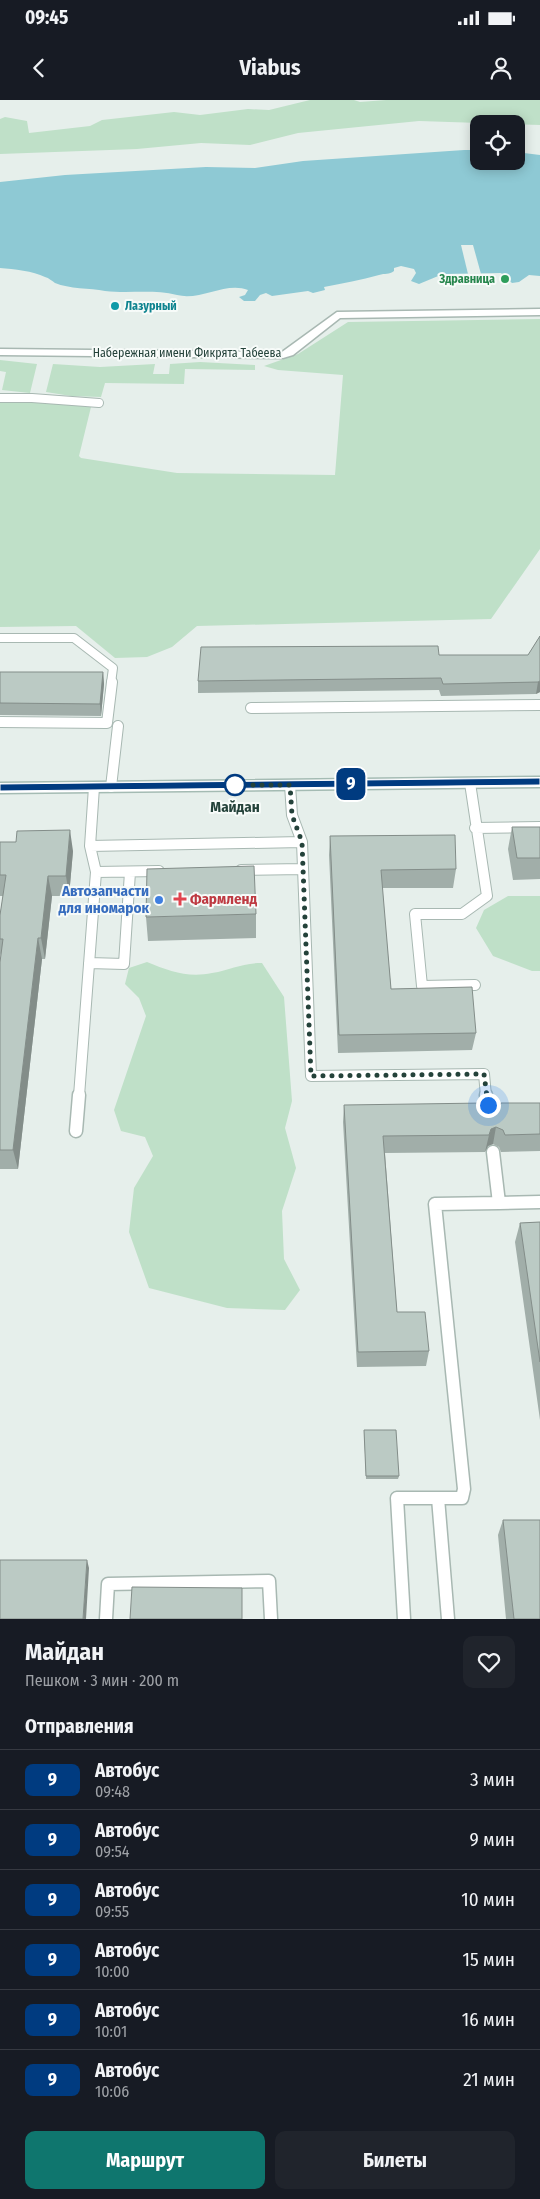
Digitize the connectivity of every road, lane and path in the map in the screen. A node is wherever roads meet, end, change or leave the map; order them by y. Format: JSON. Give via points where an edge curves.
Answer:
{"nodes":[{"id":1,"x":540,"y":312,"type":"edge"},
{"id":2,"x":0,"y":352,"type":"edge"},
{"id":3,"x":0,"y":398,"type":"edge"},
{"id":4,"x":99,"y":403,"type":"dead end"},
{"id":5,"x":0,"y":638,"type":"edge"},
{"id":6,"x":540,"y":705,"type":"edge"},
{"id":7,"x":251,"y":708,"type":"dead end"},
{"id":8,"x":0,"y":722,"type":"edge"},
{"id":9,"x":118,"y":726,"type":"dead end"},
{"id":10,"x":540,"y":782,"type":"edge"},
{"id":11,"x":470,"y":783,"type":"junction"},
{"id":12,"x":290,"y":785,"type":"junction"},
{"id":13,"x":94,"y":787,"type":"junction"},
{"id":14,"x":112,"y":787,"type":"junction"},
{"id":15,"x":0,"y":788,"type":"edge"},
{"id":16,"x":540,"y":827,"type":"edge"},
{"id":17,"x":476,"y":828,"type":"junction"},
{"id":18,"x":302,"y":842,"type":"junction"},
{"id":19,"x":90,"y":846,"type":"junction"},
{"id":20,"x":303,"y":869,"type":"junction"},
{"id":21,"x":230,"y":870,"type":"edge"},
{"id":22,"x":166,"y":871,"type":"edge"},
{"id":23,"x":96,"y":872,"type":"junction"},
{"id":24,"x":130,"y":872,"type":"junction"},
{"id":25,"x":89,"y":963,"type":"junction"},
{"id":26,"x":474,"y":985,"type":"dead end"},
{"id":27,"x":490,"y":1121,"type":"edge"},
{"id":28,"x":76,"y":1131,"type":"dead end"},
{"id":29,"x":493,"y":1152,"type":"edge"},
{"id":30,"x":540,"y":1202,"type":"edge"},
{"id":31,"x":499,"y":1203,"type":"junction"},
{"id":32,"x":438,"y":1498,"type":"junction"},
{"id":33,"x":106,"y":1619,"type":"edge"},
{"id":34,"x":271,"y":1619,"type":"edge"},
{"id":35,"x":404,"y":1619,"type":"edge"},
{"id":36,"x":448,"y":1619,"type":"edge"}],
"edges":[{"from":1,"to":2,"type":"street","name":"Набережная имени Фикрята Табеева","via":[[337,315],[283,355]]},
{"from":3,"to":4,"type":"lane"},
{"from":5,"to":8,"type":"lane","via":[[74,638],[113,668],[107,722]]},
{"from":6,"to":7,"type":"lane"},
{"from":9,"to":14,"type":"lane"},
{"from":10,"to":11,"type":"street"},
{"from":11,"to":12,"type":"street"},
{"from":11,"to":17,"type":"lane"},
{"from":12,"to":14,"type":"street"},
{"from":12,"to":18,"type":"lane","via":[[292,815]]},
{"from":13,"to":14,"type":"street"},
{"from":13,"to":15,"type":"street"},
{"from":13,"to":19,"type":"lane"},
{"from":16,"to":17,"type":"lane"},
{"from":17,"to":26,"type":"lane","via":[[487,896],[462,914],[415,914],[422,986]]},
{"from":18,"to":19,"type":"lane"},
{"from":18,"to":20,"type":"lane"},
{"from":19,"to":23,"type":"lane"},
{"from":20,"to":21,"type":"lane"},
{"from":20,"to":27,"type":"lane","via":[[311,1076],[484,1074]]},
{"from":22,"to":24,"type":"lane"},
{"from":23,"to":24,"type":"lane"},
{"from":23,"to":25,"type":"lane"},
{"from":24,"to":25,"type":"lane","via":[[124,964]]},
{"from":25,"to":28,"type":"lane"},
{"from":29,"to":31,"type":"lane"},
{"from":30,"to":31,"type":"lane"},
{"from":31,"to":32,"type":"lane","via":[[435,1204],[464,1489],[462,1498]]},
{"from":32,"to":35,"type":"lane","via":[[397,1498]]},
{"from":32,"to":36,"type":"lane"},
{"from":33,"to":34,"type":"lane","via":[[108,1584],[269,1581]]}]}
